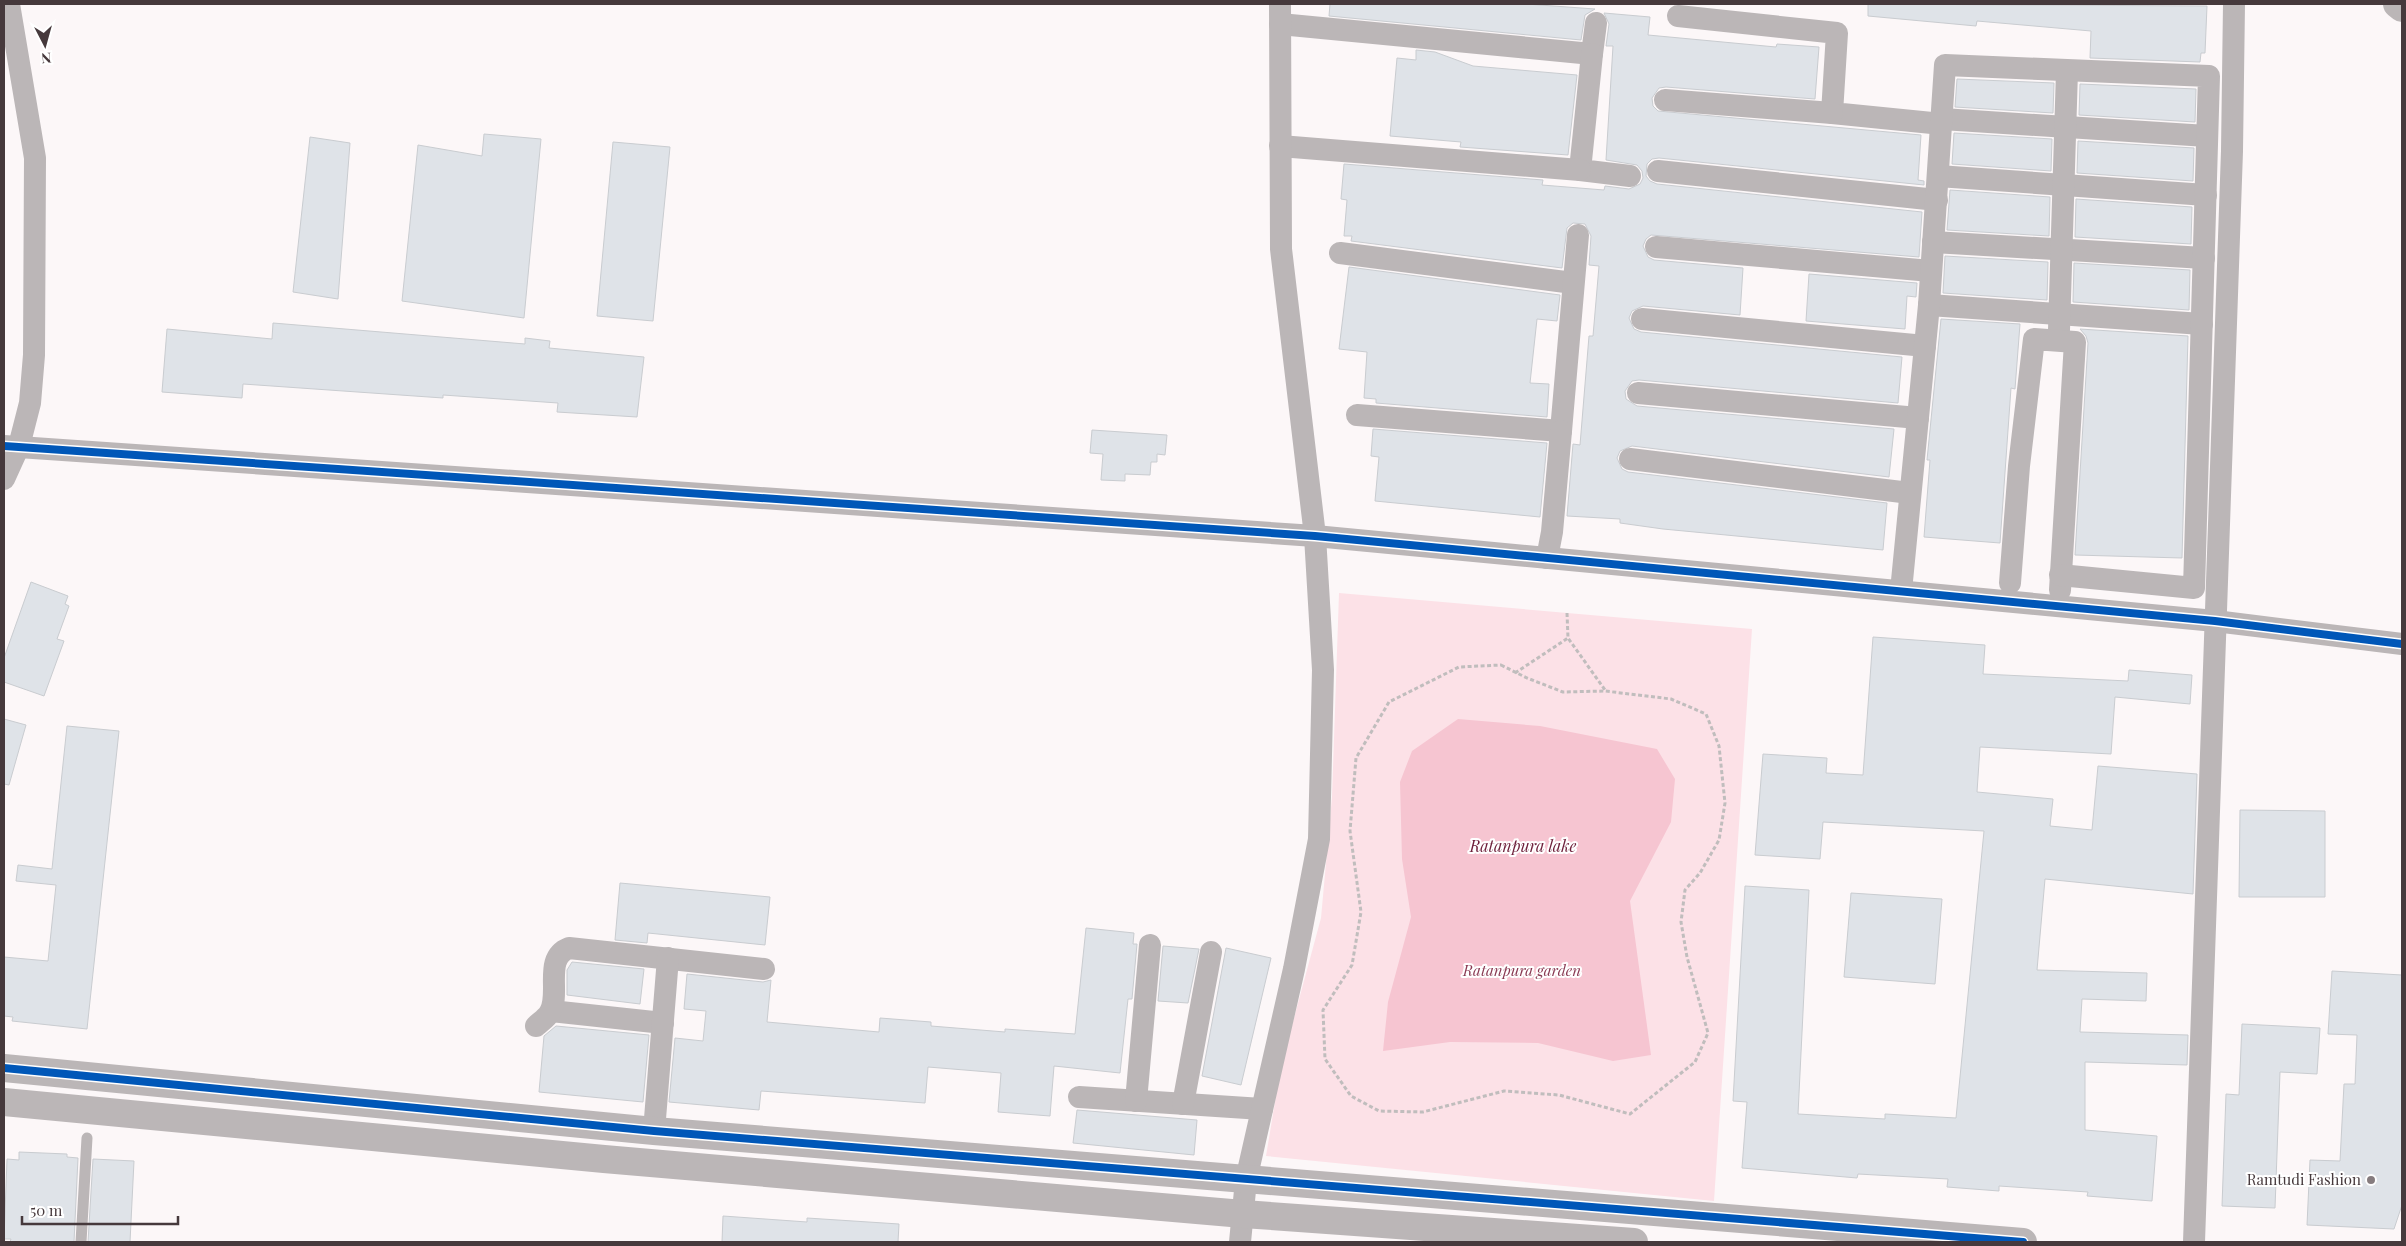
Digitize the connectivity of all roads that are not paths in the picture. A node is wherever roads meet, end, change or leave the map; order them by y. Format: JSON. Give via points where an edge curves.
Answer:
{"nodes":[{"id":1,"x":9,"y":4,"type":"edge"},
{"id":2,"x":2234,"y":4,"type":"edge"},
{"id":3,"x":2397,"y":4,"type":"edge"},
{"id":4,"x":2402,"y":8,"type":"edge"},
{"id":5,"x":1280,"y":14,"type":"edge"},
{"id":6,"x":1678,"y":16,"type":"dead end"},
{"id":7,"x":1596,"y":23,"type":"dead end"},
{"id":8,"x":1592,"y":54,"type":"junction"},
{"id":9,"x":2067,"y":71,"type":"junction"},
{"id":10,"x":1664,"y":100,"type":"dead end"},
{"id":11,"x":1832,"y":113,"type":"junction"},
{"id":12,"x":1942,"y":122,"type":"junction"},
{"id":13,"x":2065,"y":126,"type":"junction"},
{"id":14,"x":2207,"y":136,"type":"junction"},
{"id":15,"x":1280,"y":146,"type":"junction"},
{"id":16,"x":1580,"y":170,"type":"junction"},
{"id":17,"x":1658,"y":171,"type":"dead end"},
{"id":18,"x":1630,"y":176,"type":"dead end"},
{"id":19,"x":1938,"y":176,"type":"junction"},
{"id":20,"x":2063,"y":185,"type":"junction"},
{"id":21,"x":2206,"y":195,"type":"junction"},
{"id":22,"x":1937,"y":200,"type":"junction"},
{"id":23,"x":1578,"y":235,"type":"dead end"},
{"id":24,"x":1933,"y":242,"type":"junction"},
{"id":25,"x":1656,"y":247,"type":"dead end"},
{"id":26,"x":2061,"y":249,"type":"junction"},
{"id":27,"x":1340,"y":254,"type":"dead end"},
{"id":28,"x":2204,"y":258,"type":"junction"},
{"id":29,"x":1931,"y":271,"type":"junction"},
{"id":30,"x":1572,"y":283,"type":"junction"},
{"id":31,"x":1929,"y":305,"type":"junction"},
{"id":32,"x":2059,"y":314,"type":"junction"},
{"id":33,"x":1642,"y":319,"type":"dead end"},
{"id":34,"x":2202,"y":324,"type":"junction"},
{"id":35,"x":2058,"y":341,"type":"junction"},
{"id":36,"x":1925,"y":346,"type":"junction"},
{"id":37,"x":1638,"y":393,"type":"dead end"},
{"id":38,"x":1357,"y":415,"type":"dead end"},
{"id":39,"x":1918,"y":418,"type":"junction"},
{"id":40,"x":1561,"y":432,"type":"junction"},
{"id":41,"x":11,"y":446,"type":"edge"},
{"id":42,"x":1630,"y":459,"type":"dead end"},
{"id":43,"x":4,"y":479,"type":"edge"},
{"id":44,"x":1910,"y":493,"type":"junction"},
{"id":45,"x":1315,"y":536,"type":"junction"},
{"id":46,"x":1547,"y":558,"type":"junction"},
{"id":47,"x":2060,"y":575,"type":"junction"},
{"id":48,"x":2010,"y":583,"type":"dead end"},
{"id":49,"x":1901,"y":591,"type":"junction"},
{"id":50,"x":2059,"y":606,"type":"junction"},
{"id":51,"x":2215,"y":621,"type":"junction"},
{"id":52,"x":2402,"y":644,"type":"edge"},
{"id":53,"x":1150,"y":945,"type":"dead end"},
{"id":54,"x":1210,"y":952,"type":"dead end"},
{"id":55,"x":668,"y":958,"type":"junction"},
{"id":56,"x":764,"y":969,"type":"dead end"},
{"id":57,"x":551,"y":1010,"type":"junction"},
{"id":58,"x":664,"y":1023,"type":"junction"},
{"id":59,"x":536,"y":1026,"type":"dead end"},
{"id":60,"x":4,"y":1068,"type":"edge"},
{"id":61,"x":1079,"y":1097,"type":"dead end"},
{"id":62,"x":1136,"y":1101,"type":"junction"},
{"id":63,"x":4,"y":1102,"type":"edge"},
{"id":64,"x":1183,"y":1104,"type":"junction"},
{"id":65,"x":1262,"y":1109,"type":"junction"},
{"id":66,"x":654,"y":1131,"type":"junction"},
{"id":67,"x":87,"y":1138,"type":"dead end"},
{"id":68,"x":1246,"y":1180,"type":"junction"},
{"id":69,"x":1243,"y":1214,"type":"junction"},
{"id":70,"x":81,"y":1242,"type":"edge"},
{"id":71,"x":1240,"y":1242,"type":"edge"},
{"id":72,"x":1634,"y":1242,"type":"edge"},
{"id":73,"x":2023,"y":1242,"type":"edge"},
{"id":74,"x":2194,"y":1242,"type":"edge"}],
"edges":[{"from":1,"to":41,"type":"street","via":[[35,158],[34,355],[30,403]]},
{"from":2,"to":51,"type":"street","via":[[2232,151]]},
{"from":3,"to":4,"type":"street"},
{"from":5,"to":8,"type":"street"},
{"from":5,"to":15,"type":"street"},
{"from":6,"to":11,"type":"street","via":[[1837,34]]},
{"from":7,"to":8,"type":"street"},
{"from":8,"to":16,"type":"street"},
{"from":9,"to":12,"type":"street","via":[[1945,65]]},
{"from":9,"to":13,"type":"street"},
{"from":9,"to":14,"type":"street","via":[[2209,76]]},
{"from":10,"to":11,"type":"street"},
{"from":11,"to":12,"type":"street"},
{"from":12,"to":13,"type":"street"},
{"from":12,"to":19,"type":"street"},
{"from":13,"to":14,"type":"street"},
{"from":13,"to":20,"type":"street"},
{"from":14,"to":21,"type":"street"},
{"from":15,"to":16,"type":"street"},
{"from":15,"to":45,"type":"street","via":[[1281,249]]},
{"from":16,"to":18,"type":"street"},
{"from":17,"to":22,"type":"street"},
{"from":19,"to":20,"type":"street"},
{"from":19,"to":22,"type":"street"},
{"from":20,"to":21,"type":"street"},
{"from":20,"to":26,"type":"street"},
{"from":21,"to":28,"type":"street"},
{"from":22,"to":24,"type":"street"},
{"from":23,"to":30,"type":"street"},
{"from":24,"to":26,"type":"street"},
{"from":24,"to":29,"type":"street"},
{"from":25,"to":29,"type":"street"},
{"from":26,"to":28,"type":"street"},
{"from":26,"to":32,"type":"street"},
{"from":27,"to":30,"type":"street"},
{"from":28,"to":34,"type":"street"},
{"from":29,"to":31,"type":"street"},
{"from":30,"to":40,"type":"street"},
{"from":31,"to":32,"type":"street"},
{"from":31,"to":36,"type":"street"},
{"from":32,"to":34,"type":"street"},
{"from":32,"to":35,"type":"street"},
{"from":33,"to":36,"type":"street"},
{"from":34,"to":47,"type":"street","via":[[2194,588]]},
{"from":35,"to":47,"type":"street","via":[[2075,342]]},
{"from":35,"to":48,"type":"street","via":[[2034,339]]},
{"from":36,"to":39,"type":"street"},
{"from":37,"to":39,"type":"street"},
{"from":38,"to":40,"type":"street"},
{"from":39,"to":44,"type":"street"},
{"from":40,"to":46,"type":"street"},
{"from":41,"to":43,"type":"street"},
{"from":41,"to":45,"type":"street"},
{"from":42,"to":44,"type":"street"},
{"from":44,"to":49,"type":"street"},
{"from":45,"to":46,"type":"street"},
{"from":45,"to":65,"type":"street","via":[[1323,670],[1319,839]]},
{"from":46,"to":49,"type":"street"},
{"from":47,"to":50,"type":"street"},
{"from":49,"to":50,"type":"street"},
{"from":50,"to":51,"type":"street"},
{"from":51,"to":52,"type":"street"},
{"from":51,"to":74,"type":"street"},
{"from":53,"to":62,"type":"street"},
{"from":54,"to":64,"type":"street"},
{"from":55,"to":56,"type":"street"},
{"from":55,"to":57,"type":"street","via":[[578,948],[560,951],[556,959]]},
{"from":55,"to":58,"type":"street"},
{"from":57,"to":58,"type":"street"},
{"from":57,"to":59,"type":"street"},
{"from":58,"to":66,"type":"street"},
{"from":60,"to":66,"type":"street"},
{"from":61,"to":62,"type":"street"},
{"from":62,"to":64,"type":"street"},
{"from":63,"to":69,"type":"street","via":[[604,1159]]},
{"from":64,"to":65,"type":"street"},
{"from":65,"to":68,"type":"street"},
{"from":66,"to":68,"type":"street"},
{"from":67,"to":70,"type":"lane"},
{"from":68,"to":69,"type":"street"},
{"from":68,"to":73,"type":"street"},
{"from":69,"to":71,"type":"street"},
{"from":69,"to":72,"type":"street"}]}
